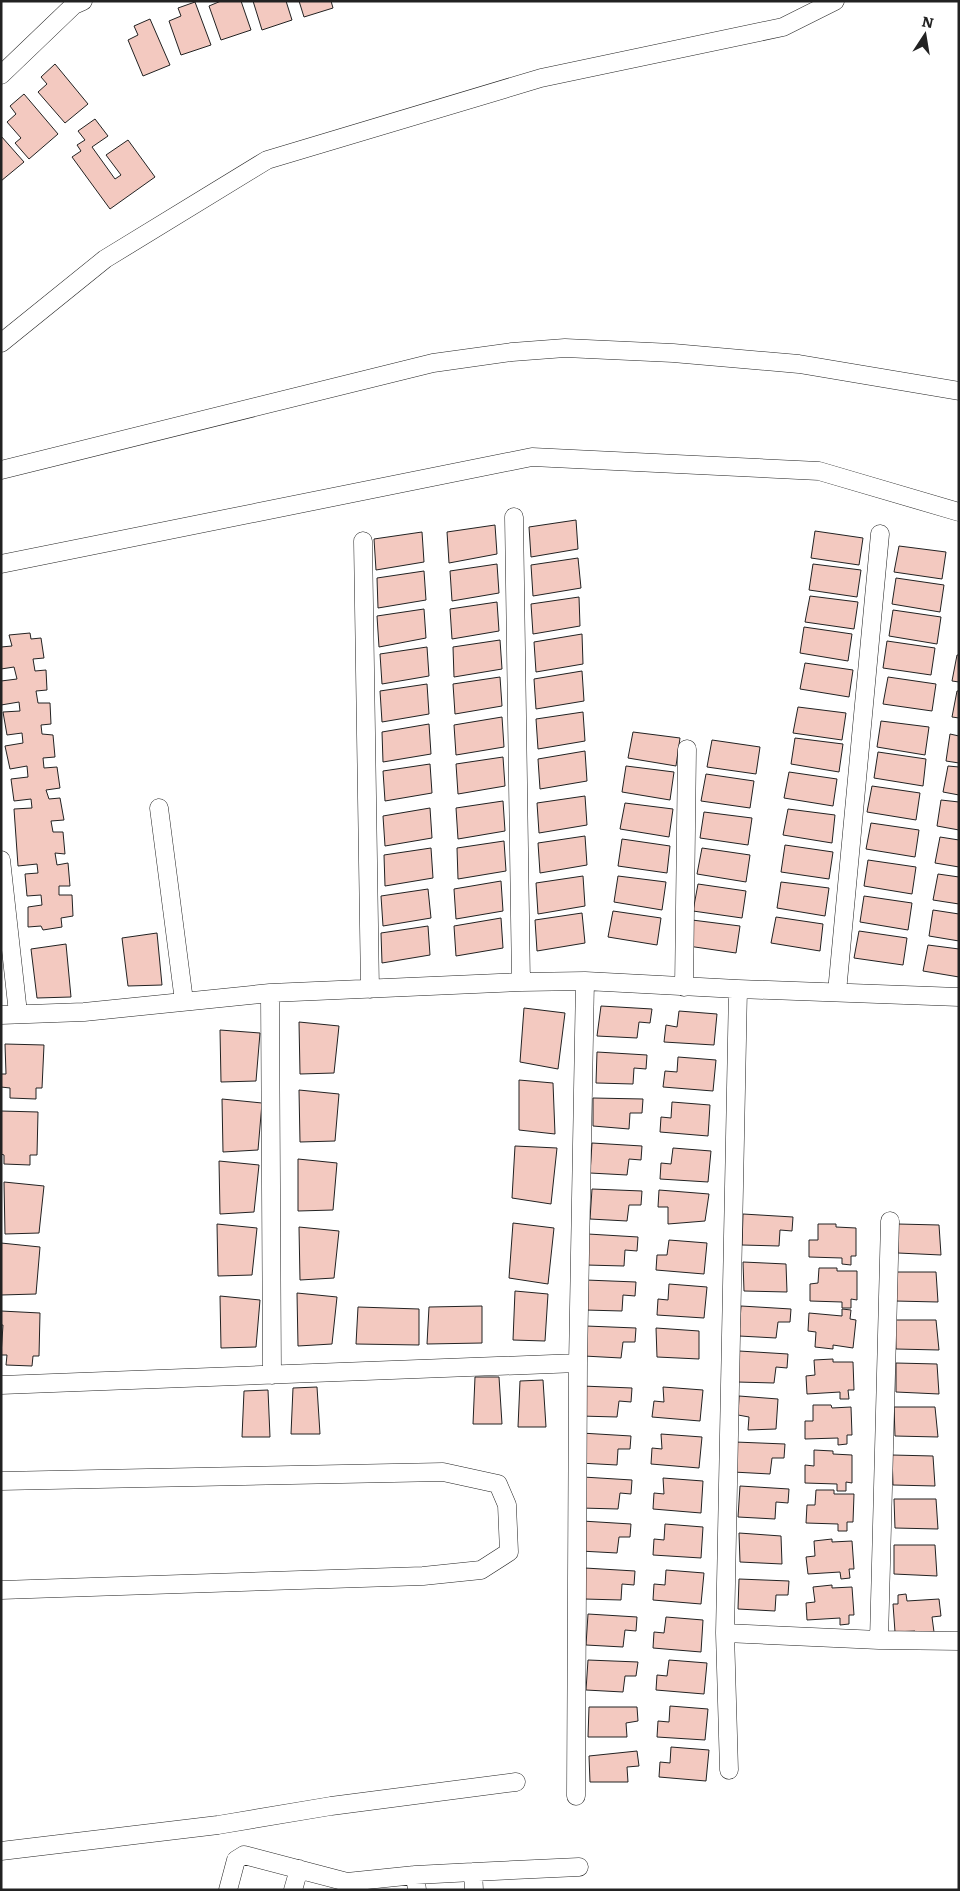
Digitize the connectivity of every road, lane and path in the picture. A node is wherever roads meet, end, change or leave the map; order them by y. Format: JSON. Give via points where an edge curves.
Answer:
{"nodes":[{"id":1,"x":83,"y":1,"type":"edge"},
{"id":2,"x":835,"y":1,"type":"edge"},
{"id":3,"x":1,"y":75,"type":"edge"},
{"id":4,"x":1,"y":343,"type":"edge"},
{"id":5,"x":959,"y":391,"type":"edge"},
{"id":6,"x":1,"y":470,"type":"edge"},
{"id":7,"x":959,"y":512,"type":"edge"},
{"id":8,"x":514,"y":518,"type":"dead end"},
{"id":9,"x":880,"y":534,"type":"dead end"},
{"id":10,"x":363,"y":541,"type":"dead end"},
{"id":11,"x":1,"y":564,"type":"edge"},
{"id":12,"x":687,"y":749,"type":"dead end"},
{"id":13,"x":159,"y":808,"type":"dead end"},
{"id":14,"x":1,"y":860,"type":"edge"},
{"id":15,"x":585,"y":981,"type":"junction"},
{"id":16,"x":521,"y":982,"type":"junction"},
{"id":17,"x":684,"y":986,"type":"junction"},
{"id":18,"x":370,"y":989,"type":"junction"},
{"id":19,"x":738,"y":989,"type":"junction"},
{"id":20,"x":837,"y":992,"type":"junction"},
{"id":21,"x":270,"y":993,"type":"junction"},
{"id":22,"x":959,"y":996,"type":"edge"},
{"id":23,"x":184,"y":1000,"type":"junction"},
{"id":24,"x":10,"y":1014,"type":"edge"},
{"id":25,"x":890,"y":1221,"type":"dead end"},
{"id":26,"x":578,"y":1363,"type":"junction"},
{"id":27,"x":272,"y":1374,"type":"junction"},
{"id":28,"x":1,"y":1385,"type":"edge"},
{"id":29,"x":1,"y":1481,"type":"edge"},
{"id":30,"x":1,"y":1590,"type":"edge"},
{"id":31,"x":725,"y":1633,"type":"junction"},
{"id":32,"x":879,"y":1640,"type":"junction"},
{"id":33,"x":959,"y":1641,"type":"edge"},
{"id":34,"x":728,"y":1770,"type":"dead end"},
{"id":35,"x":516,"y":1782,"type":"dead end"},
{"id":36,"x":576,"y":1796,"type":"dead end"},
{"id":37,"x":1,"y":1851,"type":"edge"},
{"id":38,"x":579,"y":1867,"type":"dead end"},
{"id":39,"x":299,"y":1870,"type":"junction"},
{"id":40,"x":473,"y":1872,"type":"junction"},
{"id":41,"x":416,"y":1882,"type":"edge"},
{"id":42,"x":346,"y":1886,"type":"edge"},
{"id":43,"x":228,"y":1890,"type":"edge"},
{"id":44,"x":293,"y":1890,"type":"edge"},
{"id":45,"x":474,"y":1890,"type":"edge"}],
"edges":[{"from":1,"to":3,"type":"street"},
{"from":2,"to":4,"type":"street","via":[[783,27],[540,78],[267,160],[105,259]]},
{"from":5,"to":6,"type":"street","via":[[798,364],[673,353],[548,349],[433,363]]},
{"from":7,"to":11,"type":"street","via":[[819,472],[532,457]]},
{"from":8,"to":16,"type":"street"},
{"from":9,"to":20,"type":"street"},
{"from":10,"to":18,"type":"street"},
{"from":12,"to":17,"type":"street"},
{"from":13,"to":23,"type":"street"},
{"from":14,"to":24,"type":"street"},
{"from":15,"to":16,"type":"street"},
{"from":15,"to":17,"type":"street"},
{"from":15,"to":26,"type":"street"},
{"from":16,"to":18,"type":"street"},
{"from":17,"to":19,"type":"street"},
{"from":18,"to":21,"type":"street"},
{"from":19,"to":20,"type":"street"},
{"from":19,"to":31,"type":"street"},
{"from":20,"to":22,"type":"street"},
{"from":21,"to":23,"type":"street"},
{"from":21,"to":27,"type":"street"},
{"from":23,"to":24,"type":"street","via":[[84,1012]]},
{"from":25,"to":32,"type":"street"},
{"from":26,"to":27,"type":"street"},
{"from":26,"to":36,"type":"street"},
{"from":27,"to":28,"type":"street"},
{"from":29,"to":30,"type":"street","via":[[443,1472],[498,1484],[507,1505],[509,1552],[481,1570],[423,1576]]},
{"from":31,"to":32,"type":"street"},
{"from":31,"to":34,"type":"street"},
{"from":32,"to":33,"type":"street"},
{"from":35,"to":37,"type":"street","via":[[331,1806],[218,1825]]},
{"from":38,"to":40,"type":"street"},
{"from":39,"to":42,"type":"street"},
{"from":39,"to":43,"type":"street","via":[[244,1855],[236,1860]]},
{"from":39,"to":44,"type":"street"},
{"from":40,"to":41,"type":"street"},
{"from":40,"to":45,"type":"street"},
{"from":41,"to":42,"type":"street"}]}
